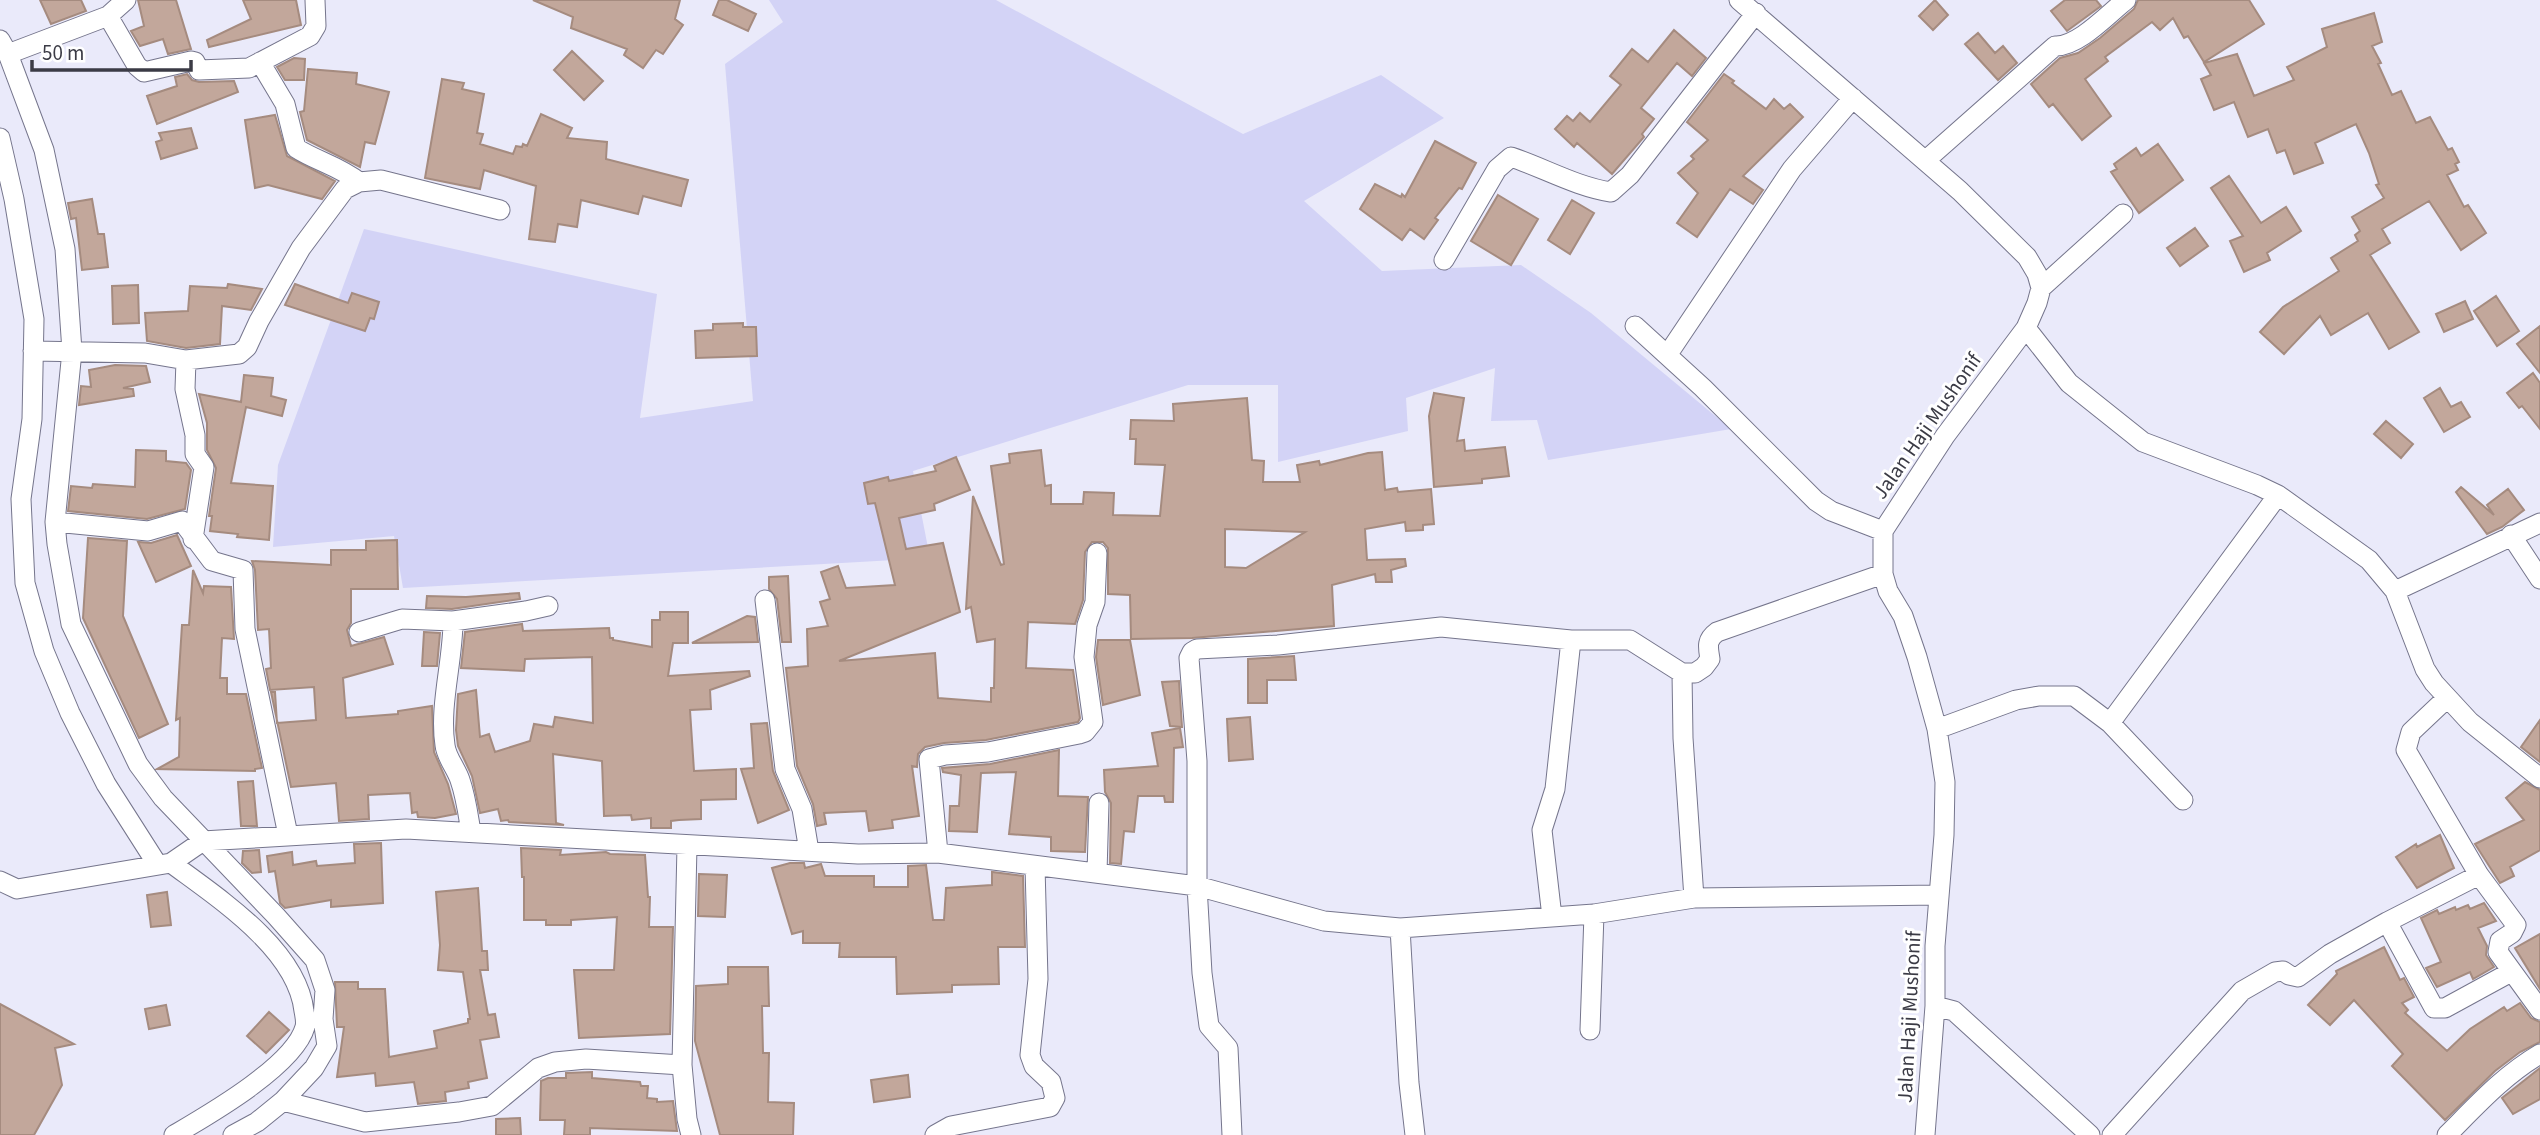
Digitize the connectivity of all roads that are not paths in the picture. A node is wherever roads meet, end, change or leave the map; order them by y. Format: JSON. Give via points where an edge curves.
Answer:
{"nodes":[{"id":1,"x":126,"y":0,"type":"edge"},
{"id":2,"x":314,"y":0,"type":"edge"},
{"id":3,"x":1739,"y":0,"type":"edge"},
{"id":4,"x":2126,"y":0,"type":"edge"},
{"id":5,"x":1756,"y":13,"type":"junction"},
{"id":6,"x":108,"y":16,"type":"junction"},
{"id":7,"x":4,"y":47,"type":"edge"},
{"id":8,"x":260,"y":62,"type":"junction"},
{"id":9,"x":1853,"y":98,"type":"junction"},
{"id":10,"x":0,"y":138,"type":"edge"},
{"id":11,"x":1926,"y":160,"type":"junction"},
{"id":12,"x":359,"y":182,"type":"junction"},
{"id":13,"x":500,"y":209,"type":"dead end"},
{"id":14,"x":2123,"y":214,"type":"dead end"},
{"id":15,"x":1444,"y":260,"type":"dead end"},
{"id":16,"x":2040,"y":288,"type":"junction"},
{"id":17,"x":1635,"y":326,"type":"dead end"},
{"id":18,"x":2026,"y":328,"type":"junction"},
{"id":19,"x":37,"y":351,"type":"junction"},
{"id":20,"x":68,"y":351,"type":"junction"},
{"id":21,"x":1668,"y":354,"type":"junction"},
{"id":22,"x":186,"y":360,"type":"junction"},
{"id":23,"x":2278,"y":495,"type":"junction"},
{"id":24,"x":55,"y":523,"type":"junction"},
{"id":25,"x":2540,"y":523,"type":"edge"},
{"id":26,"x":1883,"y":531,"type":"junction"},
{"id":27,"x":2511,"y":535,"type":"junction"},
{"id":28,"x":193,"y":539,"type":"junction"},
{"id":29,"x":1097,"y":553,"type":"dead end"},
{"id":30,"x":1883,"y":574,"type":"junction"},
{"id":31,"x":2540,"y":579,"type":"edge"},
{"id":32,"x":2395,"y":591,"type":"junction"},
{"id":33,"x":765,"y":600,"type":"dead end"},
{"id":34,"x":548,"y":606,"type":"dead end"},
{"id":35,"x":453,"y":621,"type":"junction"},
{"id":36,"x":359,"y":632,"type":"dead end"},
{"id":37,"x":1571,"y":640,"type":"junction"},
{"id":38,"x":1682,"y":673,"type":"junction"},
{"id":39,"x":2446,"y":698,"type":"junction"},
{"id":40,"x":2110,"y":723,"type":"junction"},
{"id":41,"x":1937,"y":729,"type":"junction"},
{"id":42,"x":2540,"y":778,"type":"edge"},
{"id":43,"x":2183,"y":800,"type":"dead end"},
{"id":44,"x":1098,"y":803,"type":"dead end"},
{"id":45,"x":471,"y":832,"type":"junction"},
{"id":46,"x":288,"y":835,"type":"junction"},
{"id":47,"x":687,"y":846,"type":"junction"},
{"id":48,"x":808,"y":851,"type":"junction"},
{"id":49,"x":938,"y":853,"type":"junction"},
{"id":50,"x":181,"y":854,"type":"junction"},
{"id":51,"x":1035,"y":866,"type":"junction"},
{"id":52,"x":1097,"y":873,"type":"junction"},
{"id":53,"x":2479,"y":875,"type":"junction"},
{"id":54,"x":0,"y":881,"type":"edge"},
{"id":55,"x":1197,"y":886,"type":"junction"},
{"id":56,"x":1939,"y":895,"type":"junction"},
{"id":57,"x":1694,"y":898,"type":"junction"},
{"id":58,"x":1594,"y":914,"type":"junction"},
{"id":59,"x":1552,"y":916,"type":"junction"},
{"id":60,"x":2387,"y":922,"type":"junction"},
{"id":61,"x":1400,"y":928,"type":"junction"},
{"id":62,"x":2511,"y":972,"type":"junction"},
{"id":63,"x":1935,"y":1006,"type":"junction"},
{"id":64,"x":2540,"y":1010,"type":"edge"},
{"id":65,"x":1590,"y":1030,"type":"dead end"},
{"id":66,"x":2540,"y":1054,"type":"edge"},
{"id":67,"x":682,"y":1065,"type":"junction"},
{"id":68,"x":283,"y":1101,"type":"junction"},
{"id":69,"x":174,"y":1135,"type":"edge"},
{"id":70,"x":233,"y":1135,"type":"edge"},
{"id":71,"x":691,"y":1135,"type":"edge"},
{"id":72,"x":935,"y":1135,"type":"edge"},
{"id":73,"x":1232,"y":1135,"type":"edge"},
{"id":74,"x":1415,"y":1135,"type":"edge"},
{"id":75,"x":1925,"y":1135,"type":"edge"},
{"id":76,"x":2090,"y":1135,"type":"edge"},
{"id":77,"x":2112,"y":1135,"type":"edge"},
{"id":78,"x":2447,"y":1135,"type":"edge"}],
"edges":[{"from":1,"to":6,"type":"street"},
{"from":2,"to":8,"type":"street","via":[[316,26],[310,36]]},
{"from":3,"to":5,"type":"street"},
{"from":4,"to":11,"type":"street","via":[[2074,42],[2055,46]]},
{"from":5,"to":9,"type":"street"},
{"from":5,"to":15,"type":"street","via":[[1630,175],[1611,191],[1511,157],[1497,169]]},
{"from":6,"to":7,"type":"street"},
{"from":6,"to":8,"type":"street","via":[[144,72],[191,61],[203,71],[249,68]]},
{"from":7,"to":20,"type":"street","via":[[47,163],[65,249]]},
{"from":8,"to":12,"type":"street","via":[[285,104],[296,148],[343,169]]},
{"from":9,"to":11,"type":"street"},
{"from":9,"to":21,"type":"street","via":[[1791,169]]},
{"from":10,"to":19,"type":"street"},
{"from":11,"to":16,"type":"street","via":[[2026,257]]},
{"from":12,"to":13,"type":"street","via":[[381,180]]},
{"from":12,"to":22,"type":"street","via":[[345,189],[301,248],[243,351]]},
{"from":14,"to":16,"type":"street"},
{"from":16,"to":18,"type":"street","name":"Jalan Haji Mushonif"},
{"from":17,"to":21,"type":"street"},
{"from":18,"to":23,"type":"street","via":[[2069,383],[2143,442]]},
{"from":18,"to":26,"type":"street","name":"Jalan Haji Mushonif","via":[[1945,436]]},
{"from":19,"to":20,"type":"street"},
{"from":19,"to":50,"type":"street","via":[[21,499],[24,583],[44,651],[106,784]]},
{"from":20,"to":22,"type":"street","via":[[145,353]]},
{"from":20,"to":24,"type":"street"},
{"from":21,"to":26,"type":"street","via":[[1816,501],[1831,512]]},
{"from":22,"to":28,"type":"street","via":[[185,389],[195,454],[204,467]]},
{"from":23,"to":32,"type":"street","via":[[2370,560]]},
{"from":23,"to":40,"type":"street"},
{"from":24,"to":28,"type":"street","via":[[148,531],[182,522]]},
{"from":24,"to":50,"type":"street","via":[[71,624],[138,764],[163,798]]},
{"from":25,"to":27,"type":"street"},
{"from":26,"to":30,"type":"street","name":"Jalan Haji Mushonif"},
{"from":27,"to":31,"type":"street"},
{"from":27,"to":32,"type":"street"},
{"from":28,"to":46,"type":"street","via":[[212,562],[243,570],[245,629]]},
{"from":29,"to":49,"type":"street","via":[[1095,602],[1084,657],[1093,722],[1079,734],[929,760]]},
{"from":30,"to":38,"type":"street","via":[[1717,632],[1707,644],[1710,659],[1704,667]]},
{"from":30,"to":41,"type":"street","name":"Jalan Haji Mushonif","via":[[1903,616]]},
{"from":32,"to":39,"type":"street","via":[[2425,669]]},
{"from":33,"to":48,"type":"street","via":[[785,769],[802,809]]},
{"from":34,"to":35,"type":"street"},
{"from":35,"to":36,"type":"street","via":[[402,619]]},
{"from":35,"to":45,"type":"street","via":[[443,712],[445,748],[459,776]]},
{"from":37,"to":38,"type":"street","via":[[1630,640]]},
{"from":37,"to":55,"type":"street","via":[[1441,627],[1192,652]]},
{"from":37,"to":59,"type":"street","via":[[1555,789],[1542,830]]},
{"from":38,"to":57,"type":"street"},
{"from":39,"to":42,"type":"street"},
{"from":39,"to":53,"type":"street","via":[[2411,732],[2406,750]]},
{"from":40,"to":41,"type":"street","via":[[2074,696],[2059,695],[2016,700]]},
{"from":40,"to":43,"type":"street"},
{"from":41,"to":56,"type":"street","name":"Jalan Haji Mushonif","via":[[1945,782]]},
{"from":44,"to":52,"type":"street"},
{"from":45,"to":46,"type":"street","via":[[406,829]]},
{"from":45,"to":47,"type":"street"},
{"from":46,"to":50,"type":"street"},
{"from":47,"to":48,"type":"street"},
{"from":47,"to":67,"type":"street"},
{"from":48,"to":49,"type":"street"},
{"from":49,"to":51,"type":"street"},
{"from":50,"to":54,"type":"street","via":[[17,889]]},
{"from":50,"to":68,"type":"street","via":[[276,916],[315,960],[325,990],[327,1046],[314,1068]]},
{"from":50,"to":69,"type":"street","via":[[281,956],[302,994],[306,1027],[288,1055],[231,1102]]},
{"from":51,"to":52,"type":"street"},
{"from":51,"to":72,"type":"street","via":[[1038,979],[1030,1055],[1034,1066],[1051,1082],[1055,1098],[1050,1107],[951,1126]]},
{"from":52,"to":55,"type":"street"},
{"from":53,"to":60,"type":"street"},
{"from":53,"to":62,"type":"street","via":[[2516,925],[2498,947]]},
{"from":55,"to":61,"type":"street","via":[[1324,921]]},
{"from":55,"to":73,"type":"street","via":[[1206,1016],[1228,1048]]},
{"from":56,"to":57,"type":"street"},
{"from":56,"to":63,"type":"street","name":"Jalan Haji Mushonif"},
{"from":57,"to":58,"type":"street"},
{"from":58,"to":59,"type":"street"},
{"from":58,"to":65,"type":"street"},
{"from":59,"to":61,"type":"street"},
{"from":60,"to":62,"type":"street","via":[[2434,1009],[2445,1008]]},
{"from":60,"to":77,"type":"street","via":[[2298,976],[2275,972],[2242,991]]},
{"from":61,"to":74,"type":"street"},
{"from":62,"to":64,"type":"street"},
{"from":63,"to":75,"type":"street","name":"Jalan Haji Mushonif"},
{"from":63,"to":76,"type":"street","via":[[1954,1011]]},
{"from":66,"to":78,"type":"street","via":[[2498,1083]]},
{"from":67,"to":68,"type":"street","via":[[586,1059],[555,1062],[538,1068],[492,1106],[365,1122]]},
{"from":67,"to":71,"type":"street"},
{"from":68,"to":70,"type":"street"}]}
